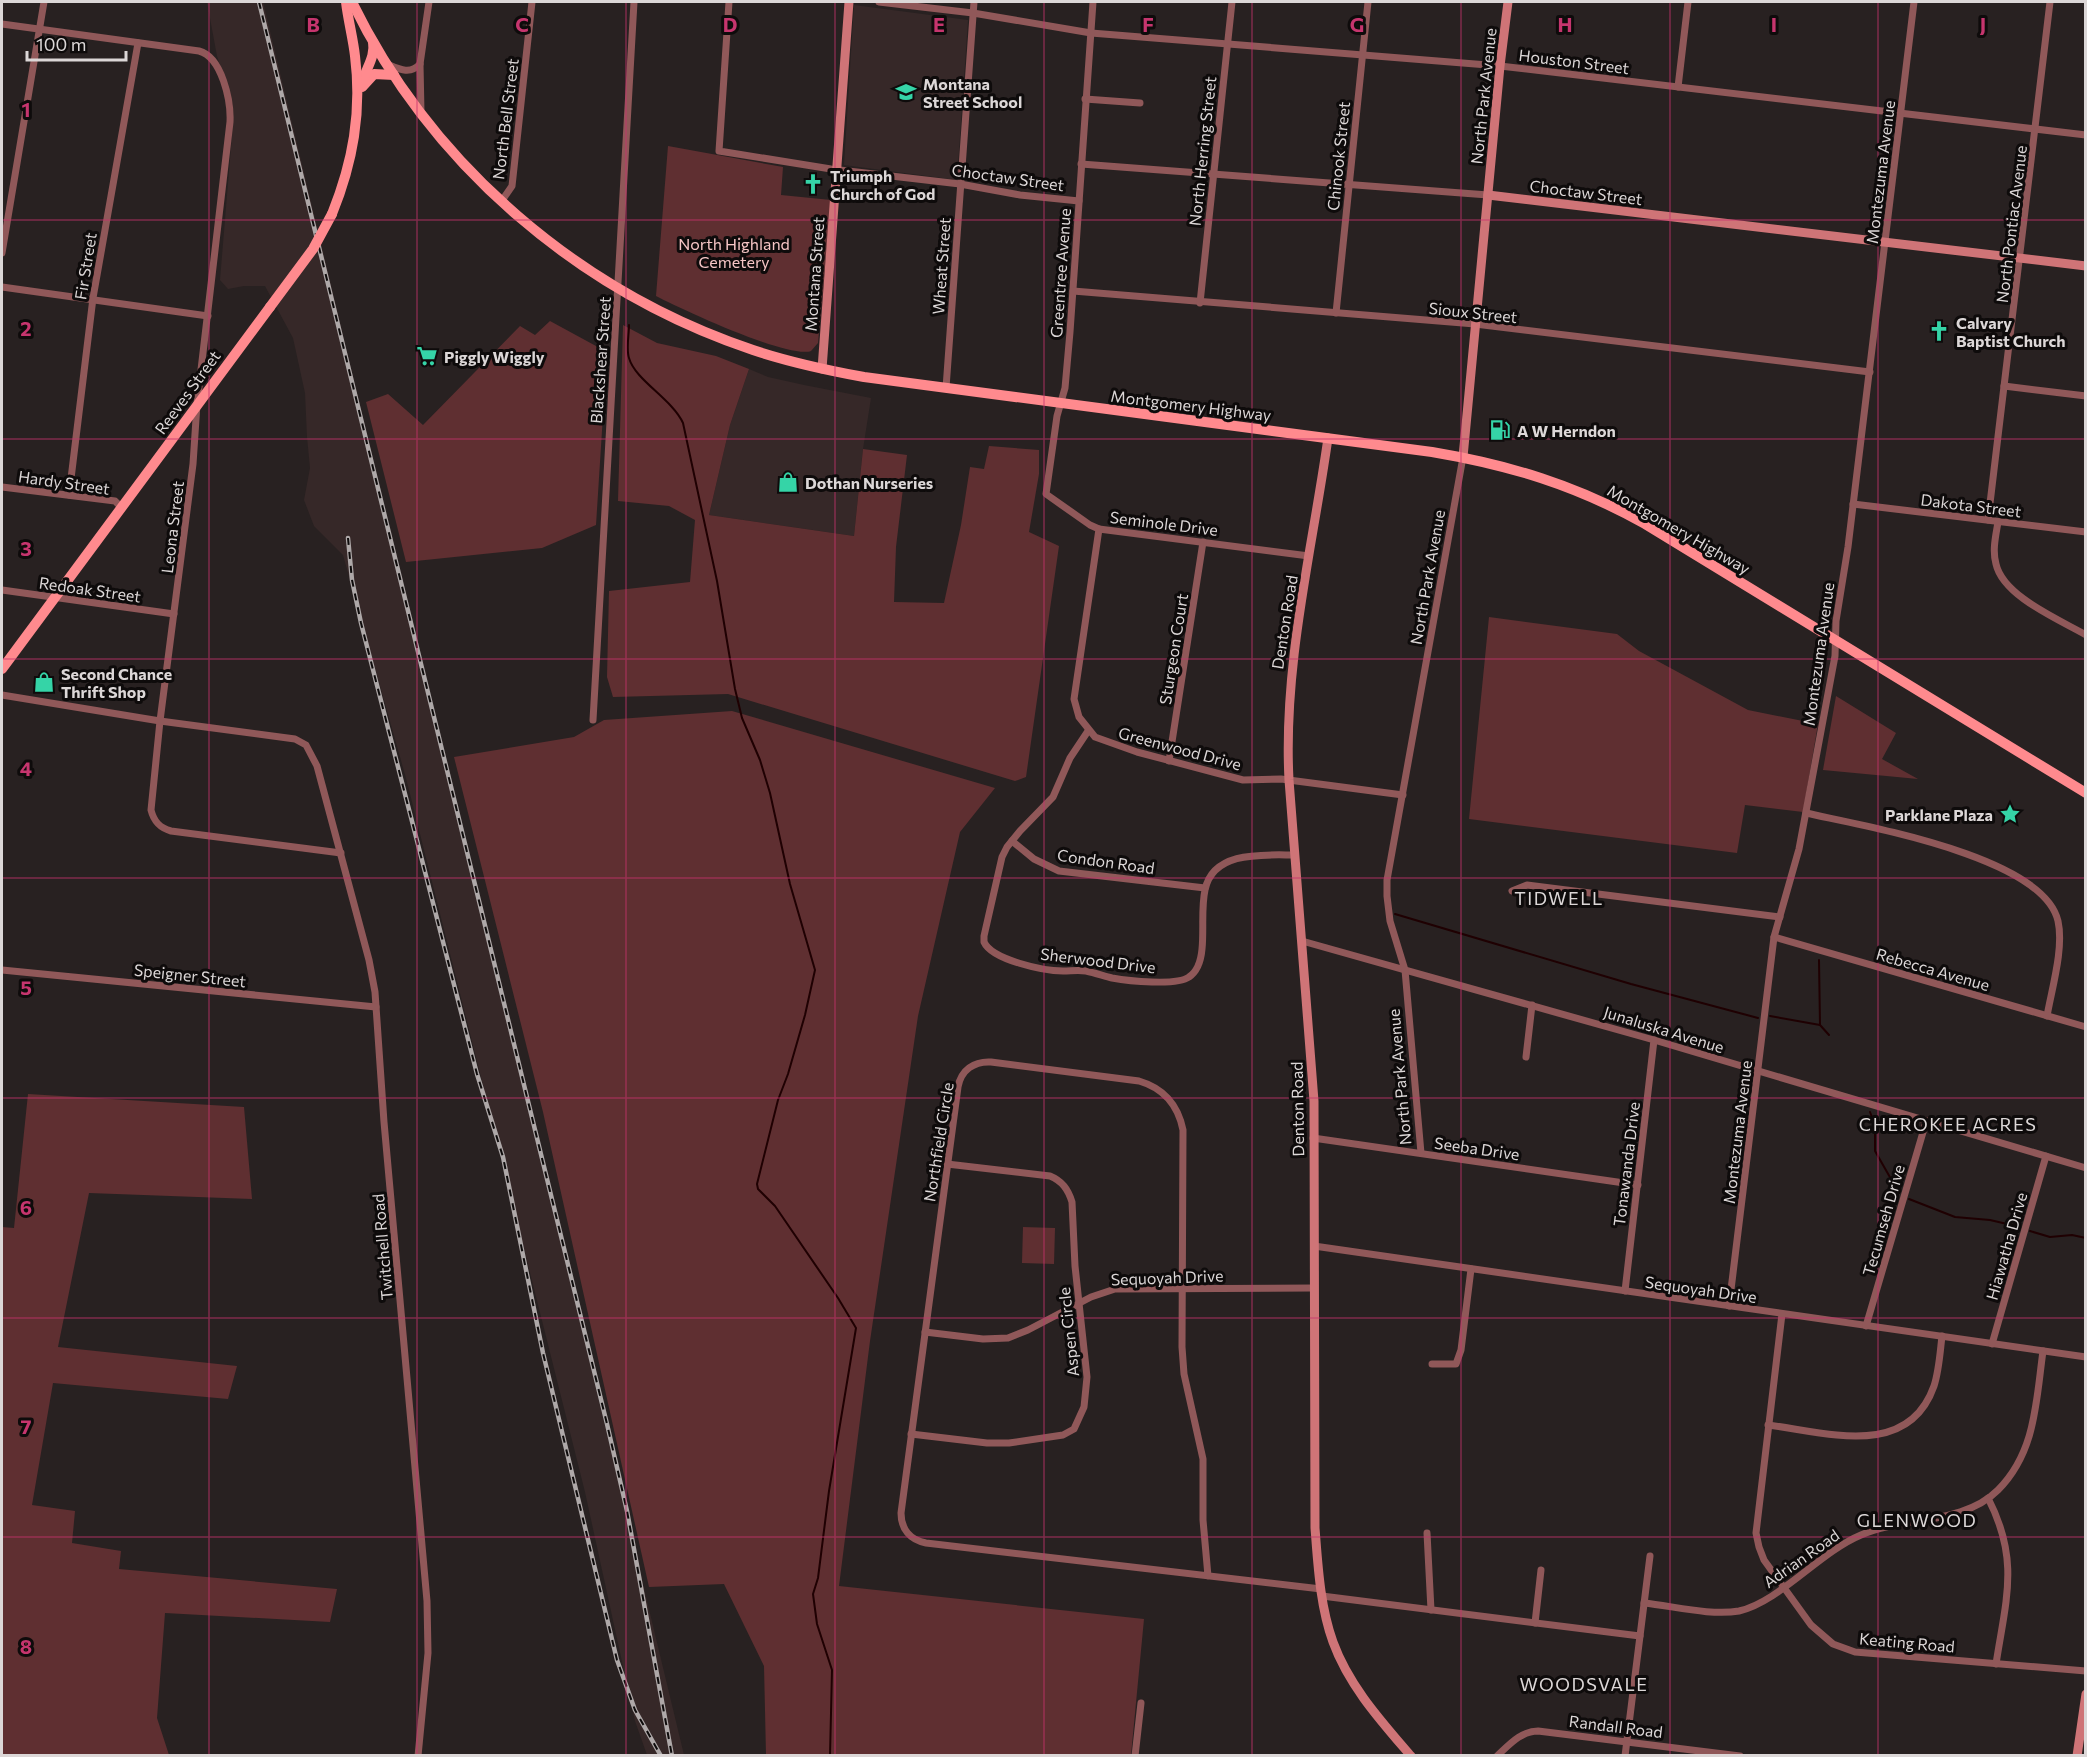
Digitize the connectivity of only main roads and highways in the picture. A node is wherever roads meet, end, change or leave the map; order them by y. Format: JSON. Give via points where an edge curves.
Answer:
{"nodes":[{"id":1,"x":346,"y":2,"type":"edge"},
{"id":2,"x":352,"y":2,"type":"edge"},
{"id":3,"x":381,"y":57,"type":"junction"},
{"id":4,"x":357,"y":73,"type":"junction"},
{"id":5,"x":394,"y":75,"type":"junction"},
{"id":6,"x":362,"y":86,"type":"junction"},
{"id":7,"x":358,"y":113,"type":"junction"},
{"id":8,"x":2,"y":669,"type":"edge"},
{"id":9,"x":2085,"y":793,"type":"edge"}],
"edges":[{"from":1,"to":4,"type":"main road","name":"Reeves Street"},
{"from":2,"to":3,"type":"main road","name":"Montgomery Highway"},
{"from":3,"to":4,"type":"main road","via":[[366,55]]},
{"from":3,"to":5,"type":"main road","name":"Montgomery Highway"},
{"from":3,"to":6,"type":"main road","name":"Reeves Street","via":[[363,78]]},
{"from":4,"to":7,"type":"main road","name":"Reeves Street"},
{"from":5,"to":6,"type":"main road","via":[[374,74]]},
{"from":5,"to":9,"type":"main road","name":"Montgomery Highway","via":[[449,148],[501,202],[549,242],[618,289],[721,338],[822,369],[1463,457],[1522,471],[1602,501],[1675,542]]},
{"from":6,"to":7,"type":"main road","name":"Reeves Street"},
{"from":7,"to":8,"type":"main road","name":"Reeves Street","bridge":true,"via":[[348,166],[332,214],[313,249]]}]}
